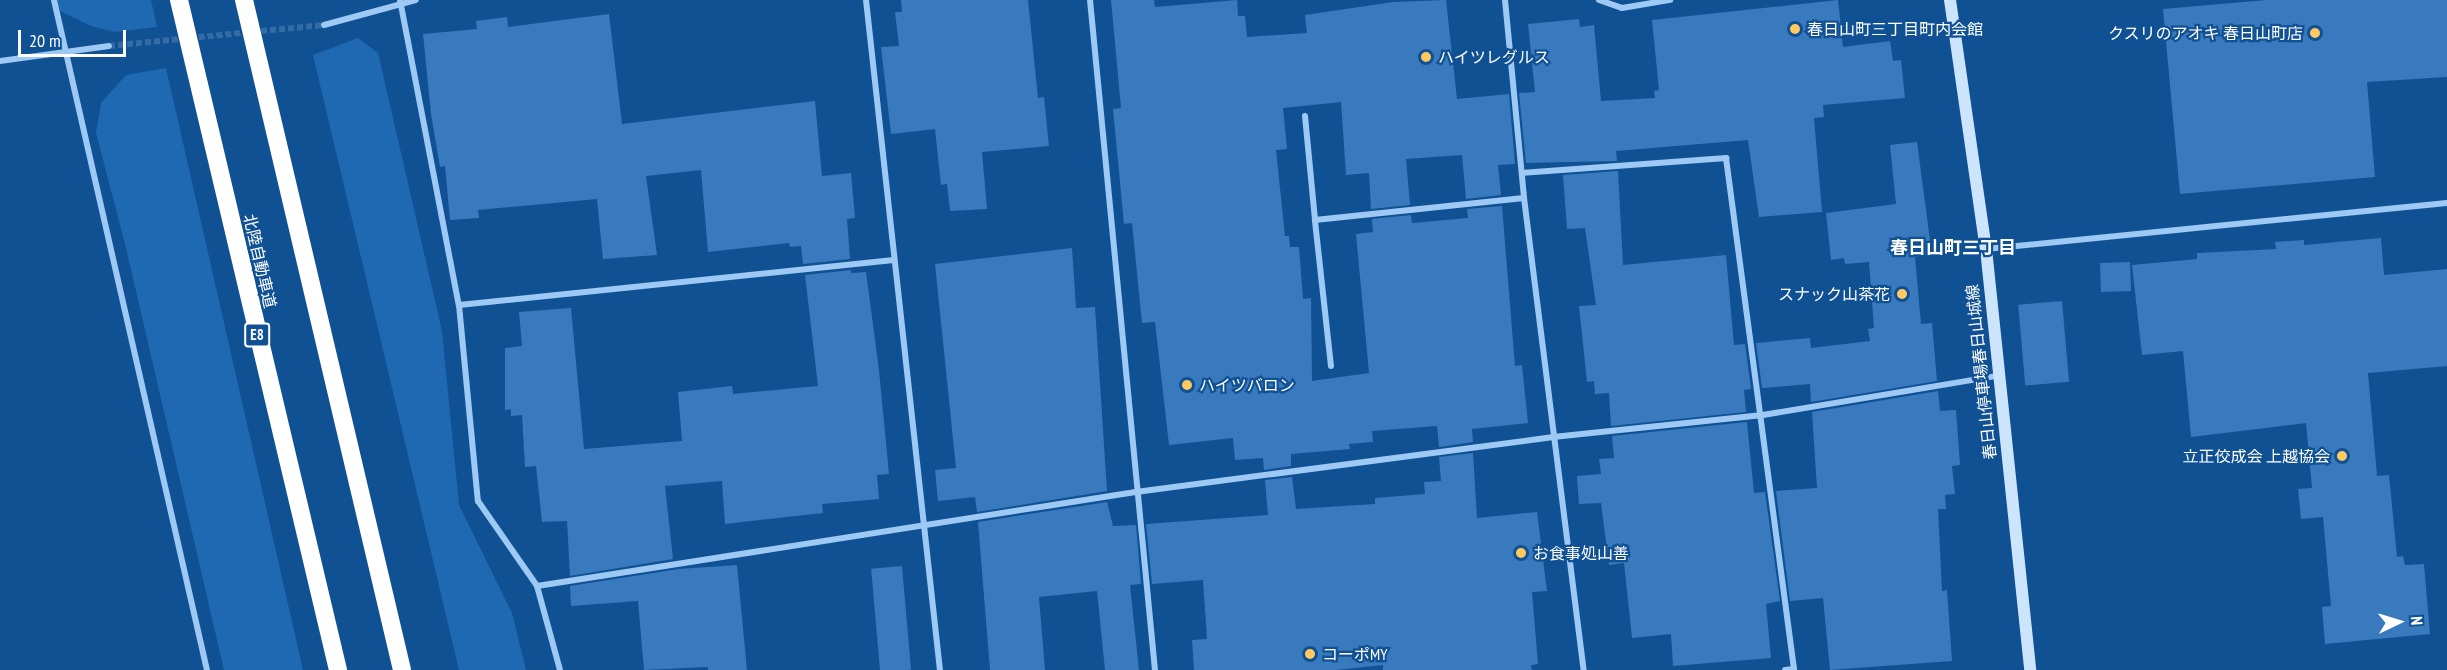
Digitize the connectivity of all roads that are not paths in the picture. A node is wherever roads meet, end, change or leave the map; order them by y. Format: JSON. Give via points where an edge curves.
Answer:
{"nodes":[{"id":1,"x":54,"y":0,"type":"edge"},
{"id":2,"x":179,"y":0,"type":"edge"},
{"id":3,"x":244,"y":0,"type":"edge"},
{"id":4,"x":416,"y":0,"type":"edge"},
{"id":5,"x":866,"y":0,"type":"edge"},
{"id":6,"x":1090,"y":0,"type":"edge"},
{"id":7,"x":1505,"y":0,"type":"edge"},
{"id":8,"x":1599,"y":0,"type":"edge"},
{"id":9,"x":1670,"y":0,"type":"edge"},
{"id":10,"x":1950,"y":0,"type":"edge"},
{"id":11,"x":400,"y":1,"type":"edge"},
{"id":12,"x":324,"y":26,"type":"tunnel mouth"},
{"id":13,"x":109,"y":46,"type":"tunnel mouth"},
{"id":14,"x":66,"y":54,"type":"junction"},
{"id":15,"x":0,"y":62,"type":"edge"},
{"id":16,"x":1305,"y":116,"type":"dead end"},
{"id":17,"x":1522,"y":173,"type":"junction"},
{"id":18,"x":1524,"y":198,"type":"junction"},
{"id":19,"x":2447,"y":202,"type":"edge"},
{"id":20,"x":1315,"y":220,"type":"junction"},
{"id":21,"x":1986,"y":249,"type":"junction"},
{"id":22,"x":894,"y":260,"type":"junction"},
{"id":23,"x":459,"y":305,"type":"junction"},
{"id":24,"x":1331,"y":366,"type":"dead end"},
{"id":25,"x":1997,"y":376,"type":"junction"},
{"id":26,"x":1763,"y":415,"type":"junction"},
{"id":27,"x":1553,"y":437,"type":"junction"},
{"id":28,"x":1136,"y":492,"type":"junction"},
{"id":29,"x":922,"y":528,"type":"junction"},
{"id":30,"x":537,"y":586,"type":"junction"},
{"id":31,"x":207,"y":670,"type":"edge"},
{"id":32,"x":338,"y":670,"type":"edge"},
{"id":33,"x":402,"y":670,"type":"edge"},
{"id":34,"x":561,"y":670,"type":"edge"},
{"id":35,"x":940,"y":670,"type":"edge"},
{"id":36,"x":1155,"y":670,"type":"edge"},
{"id":37,"x":1584,"y":670,"type":"edge"},
{"id":38,"x":1785,"y":670,"type":"edge"},
{"id":39,"x":2030,"y":670,"type":"edge"}],
"edges":[{"from":1,"to":14,"type":"street"},
{"from":2,"to":32,"type":"highway","name":"北陸自動車道","number":"E8"},
{"from":3,"to":33,"type":"highway"},
{"from":4,"to":11,"type":"street"},
{"from":5,"to":22,"type":"street"},
{"from":6,"to":28,"type":"street"},
{"from":7,"to":17,"type":"street"},
{"from":8,"to":9,"type":"street","via":[[1622,8]]},
{"from":10,"to":21,"type":"main road","name":"春日山停車場春日山城線"},
{"from":11,"to":12,"type":"street"},
{"from":11,"to":23,"type":"street"},
{"from":13,"to":14,"type":"street"},
{"from":14,"to":15,"type":"street"},
{"from":14,"to":31,"type":"street"},
{"from":16,"to":20,"type":"street"},
{"from":17,"to":18,"type":"street"},
{"from":17,"to":26,"type":"street","via":[[1726,158]]},
{"from":18,"to":20,"type":"street"},
{"from":18,"to":27,"type":"street"},
{"from":19,"to":21,"type":"street"},
{"from":20,"to":24,"type":"street"},
{"from":21,"to":25,"type":"main road","name":"春日山停車場春日山城線"},
{"from":22,"to":23,"type":"street"},
{"from":22,"to":29,"type":"street"},
{"from":23,"to":30,"type":"street","via":[[478,501]]},
{"from":25,"to":26,"type":"street"},
{"from":25,"to":39,"type":"main road","name":"春日山停車場春日山城線"},
{"from":26,"to":27,"type":"street"},
{"from":26,"to":38,"type":"street","via":[[1794,669]]},
{"from":27,"to":28,"type":"street"},
{"from":27,"to":37,"type":"street"},
{"from":28,"to":29,"type":"street"},
{"from":28,"to":36,"type":"street"},
{"from":29,"to":30,"type":"street"},
{"from":29,"to":35,"type":"street"},
{"from":30,"to":34,"type":"street"}]}
